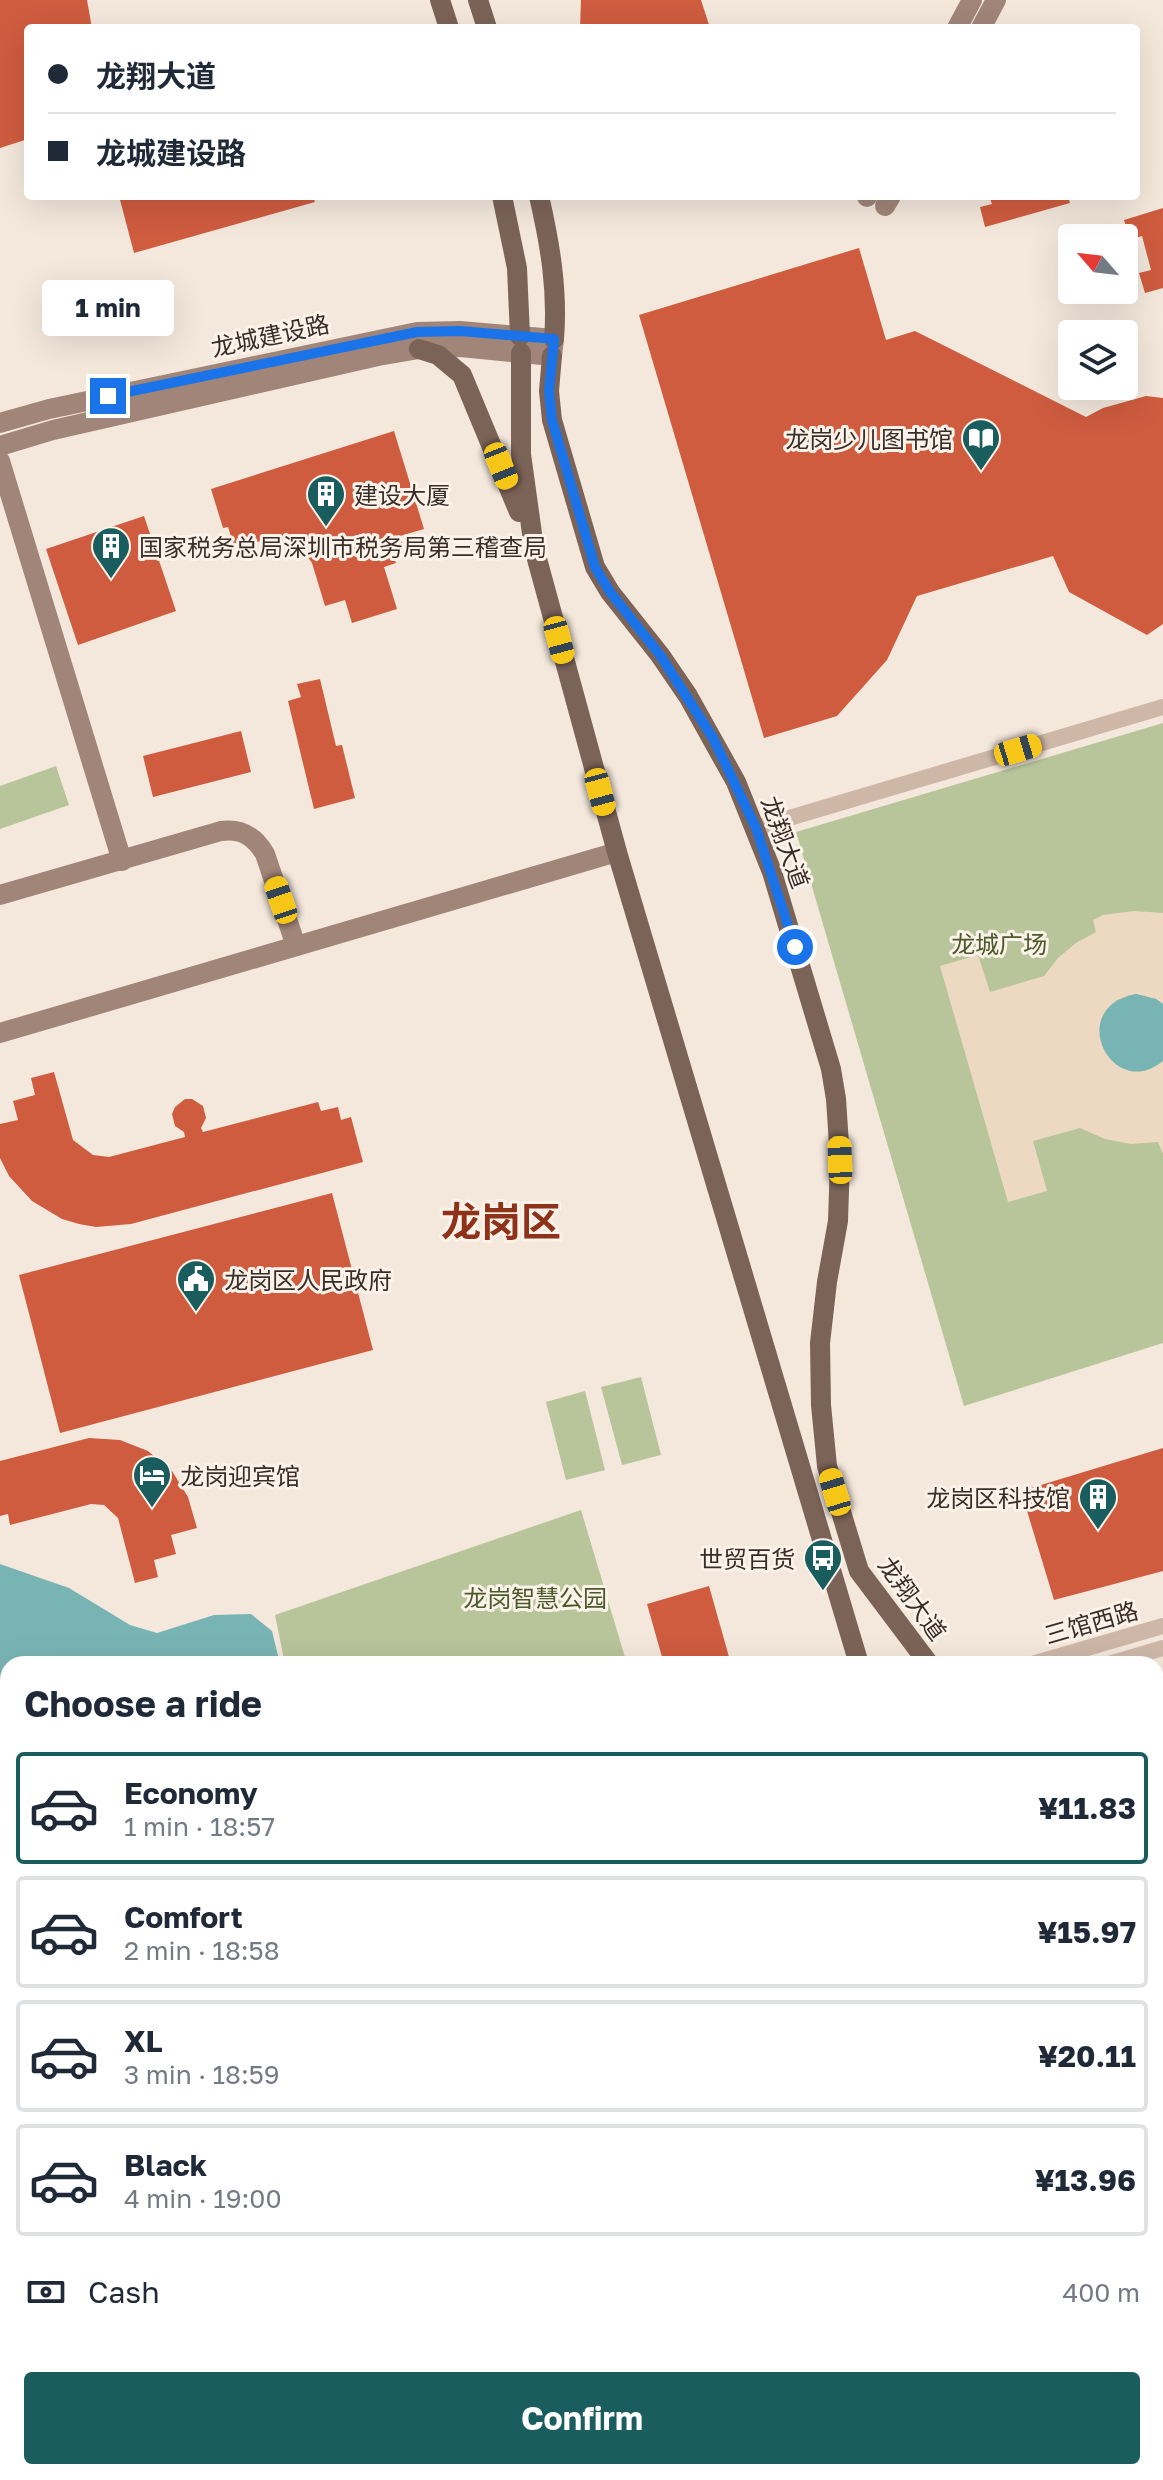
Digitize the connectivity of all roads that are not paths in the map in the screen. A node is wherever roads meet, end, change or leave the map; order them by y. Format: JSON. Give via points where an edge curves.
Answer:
{"nodes":[{"id":1,"x":440,"y":0,"type":"edge"},
{"id":2,"x":478,"y":0,"type":"edge"},
{"id":3,"x":972,"y":0,"type":"edge"},
{"id":4,"x":996,"y":0,"type":"edge"},
{"id":5,"x":448,"y":24,"type":"edge"},
{"id":6,"x":486,"y":24,"type":"edge"},
{"id":7,"x":959,"y":24,"type":"edge"},
{"id":8,"x":983,"y":24,"type":"edge"},
{"id":9,"x":503,"y":200,"type":"edge"},
{"id":10,"x":540,"y":200,"type":"edge"},
{"id":11,"x":520,"y":344,"type":"junction"},
{"id":12,"x":553,"y":347,"type":"junction"},
{"id":13,"x":419,"y":349,"type":"junction"},
{"id":14,"x":0,"y":423,"type":"edge"},
{"id":15,"x":0,"y":446,"type":"edge"},
{"id":16,"x":0,"y":461,"type":"edge"},
{"id":17,"x":534,"y":548,"type":"junction"},
{"id":18,"x":1163,"y":707,"type":"edge"},
{"id":19,"x":756,"y":828,"type":"junction"},
{"id":20,"x":617,"y":852,"type":"junction"},
{"id":21,"x":122,"y":861,"type":"junction"},
{"id":22,"x":0,"y":895,"type":"edge"},
{"id":23,"x":296,"y":946,"type":"junction"},
{"id":24,"x":0,"y":1033,"type":"edge"},
{"id":25,"x":1163,"y":1626,"type":"edge"},
{"id":26,"x":1163,"y":1648,"type":"edge"},
{"id":27,"x":857,"y":1656,"type":"edge"},
{"id":28,"x":923,"y":1656,"type":"edge"},
{"id":29,"x":1060,"y":1656,"type":"edge"},
{"id":30,"x":1136,"y":1656,"type":"edge"}],
"edges":[{"from":1,"to":5,"type":"main road"},
{"from":2,"to":6,"type":"main road"},
{"from":3,"to":7,"type":"street"},
{"from":4,"to":8,"type":"street"},
{"from":9,"to":11,"type":"main road","via":[[517,268]]},
{"from":10,"to":12,"type":"main road","name":"龙翔大道","via":[[556,291]]},
{"from":11,"to":12,"type":"street","name":"龙城建设路"},
{"from":11,"to":13,"type":"street","name":"龙城建设路"},
{"from":11,"to":14,"type":"street","name":"龙城建设路","via":[[438,331],[374,339]]},
{"from":11,"to":17,"type":"main road","via":[[521,454]]},
{"from":12,"to":19,"type":"main road","name":"龙翔大道","via":[[552,420],[595,567],[694,706]]},
{"from":13,"to":15,"type":"street","name":"龙城建设路"},
{"from":13,"to":17,"type":"main road","via":[[447,360],[467,383]]},
{"from":16,"to":21,"type":"street"},
{"from":17,"to":20,"type":"main road"},
{"from":18,"to":19,"type":"street"},
{"from":19,"to":28,"type":"main road","name":"龙翔大道","via":[[836,1099],[840,1191],[820,1359],[827,1466],[859,1571]]},
{"from":20,"to":23,"type":"street"},
{"from":20,"to":27,"type":"main road"},
{"from":21,"to":22,"type":"street"},
{"from":21,"to":23,"type":"street","via":[[221,831],[249,835],[265,854]]},
{"from":23,"to":24,"type":"street"},
{"from":25,"to":29,"type":"street","name":"三馆西路"},
{"from":26,"to":30,"type":"street","name":"三馆西路"}]}
